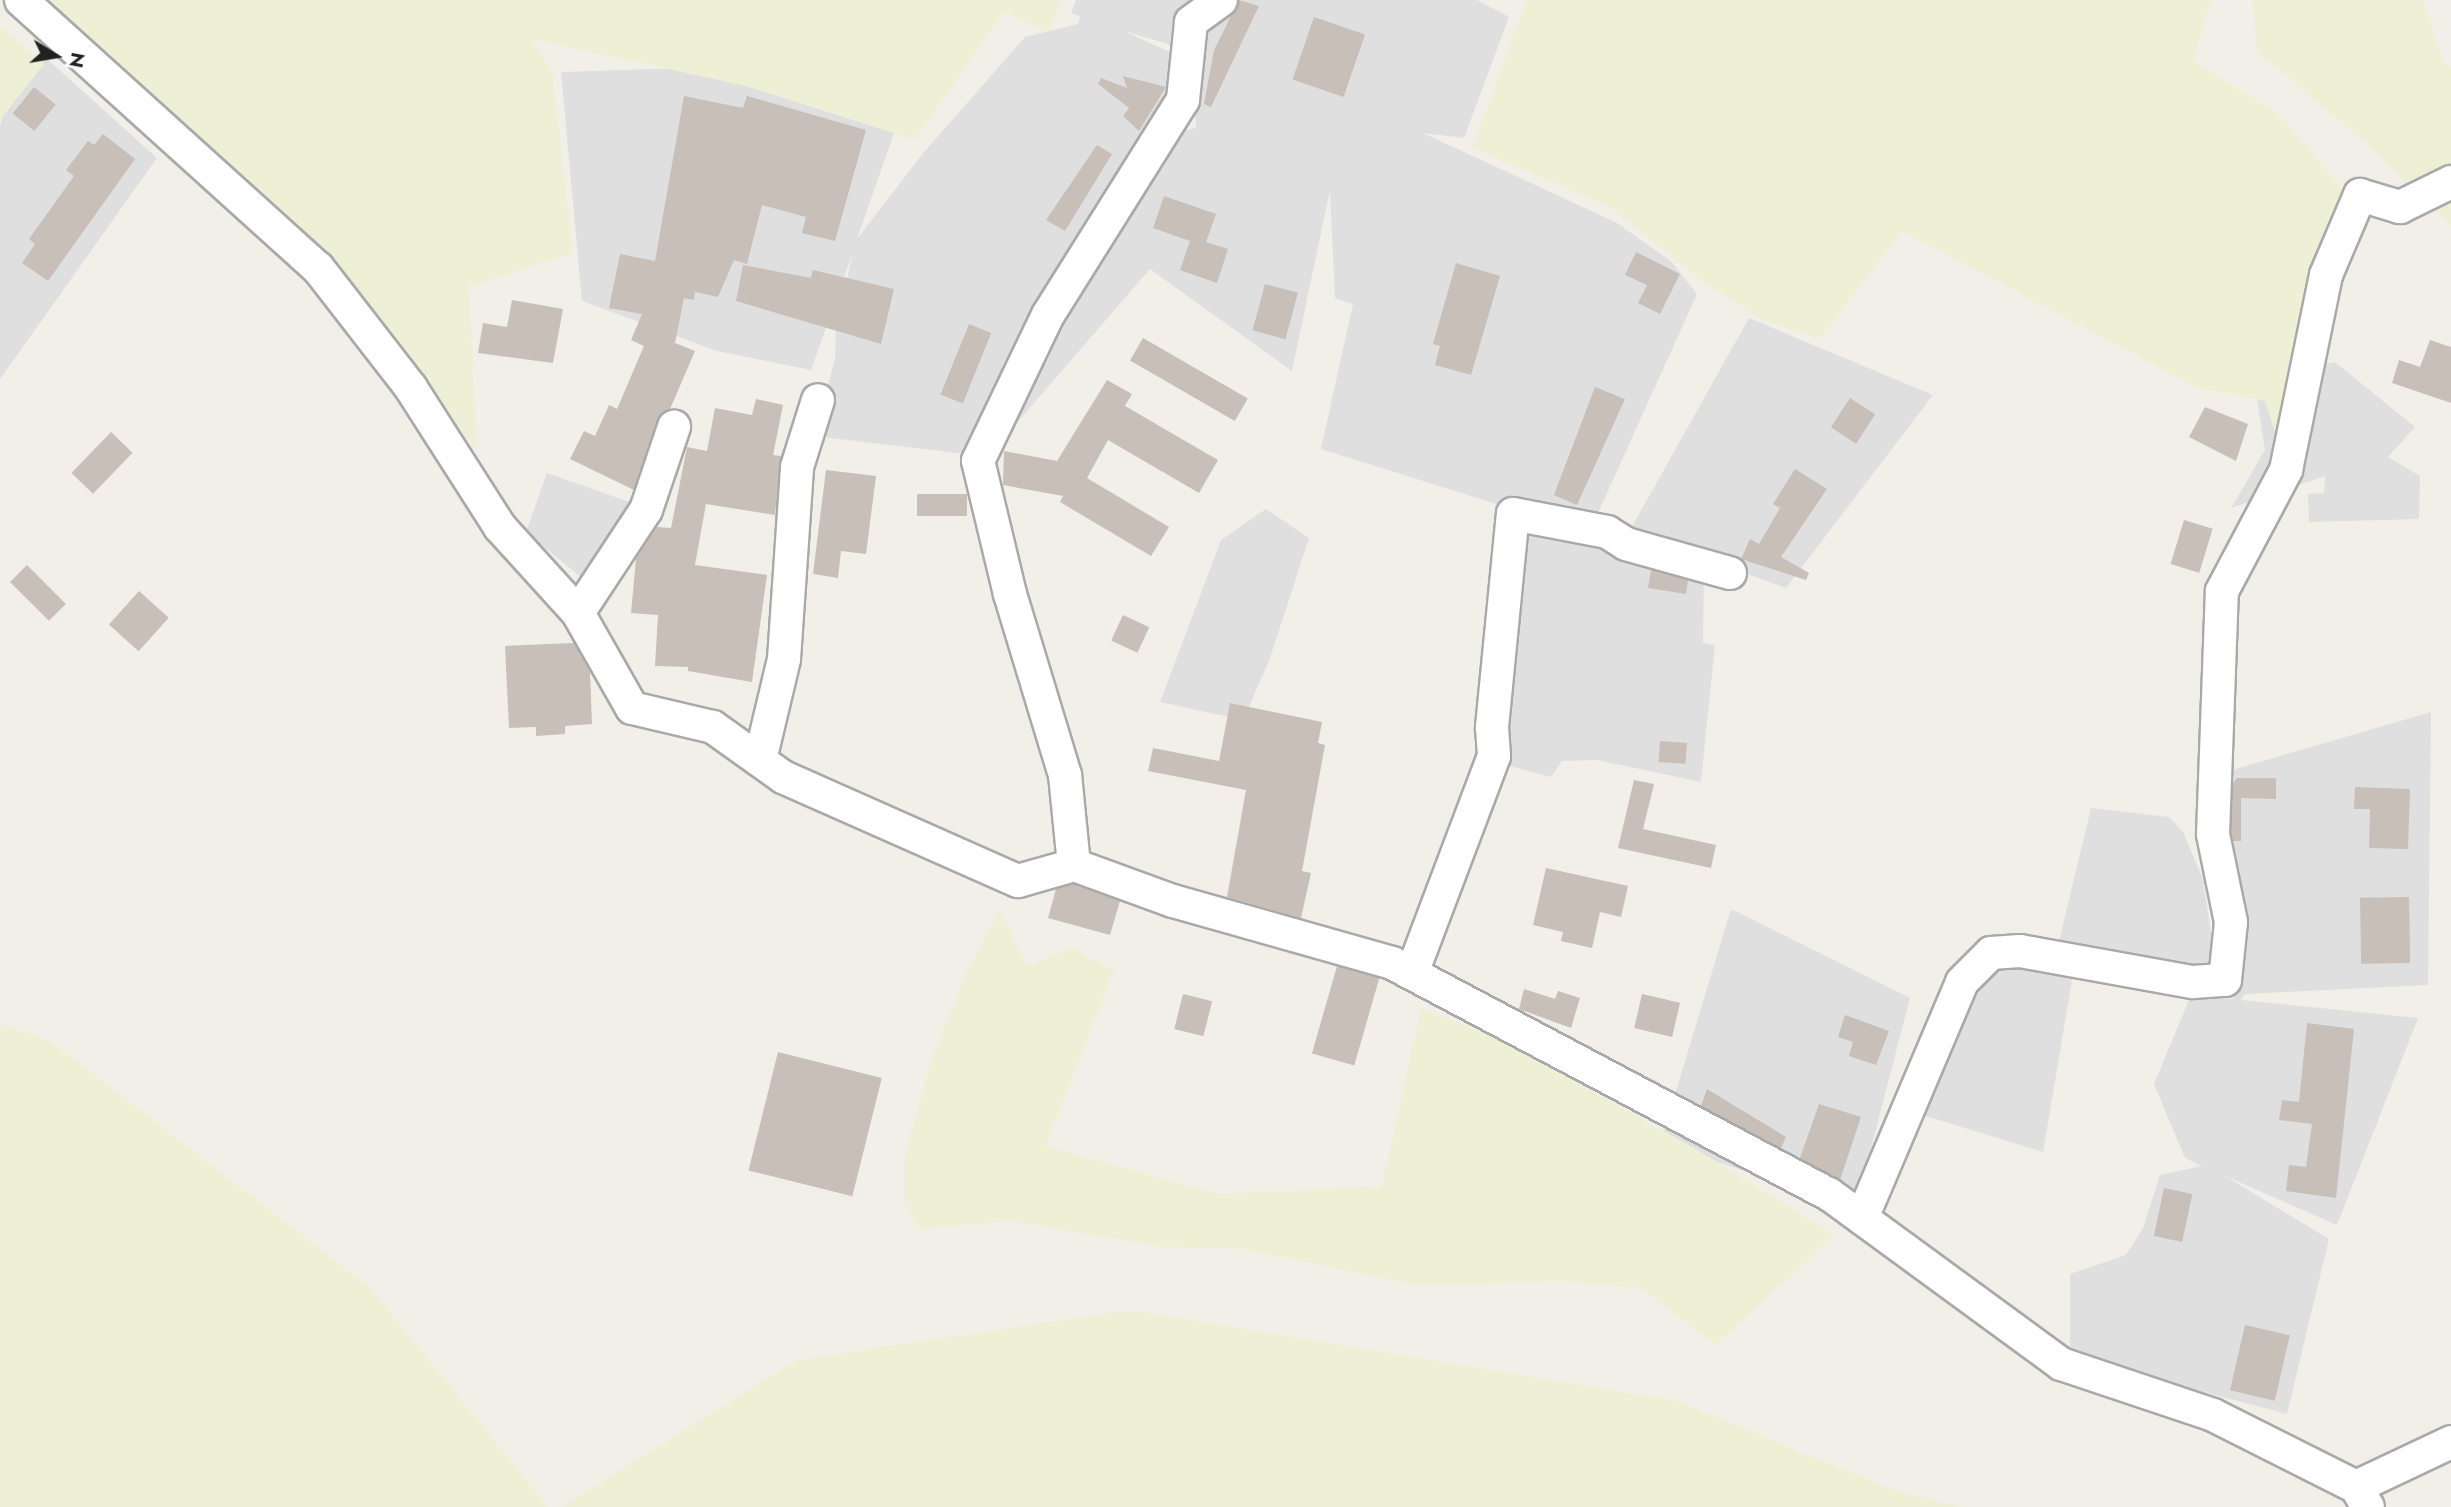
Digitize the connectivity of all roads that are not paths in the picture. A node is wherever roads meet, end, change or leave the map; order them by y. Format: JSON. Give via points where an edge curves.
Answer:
{"nodes":[{"id":1,"x":21,"y":0,"type":"edge"},
{"id":2,"x":1222,"y":0,"type":"edge"},
{"id":3,"x":2451,"y":182,"type":"edge"},
{"id":4,"x":818,"y":400,"type":"dead end"},
{"id":5,"x":674,"y":427,"type":"dead end"},
{"id":6,"x":1730,"y":573,"type":"dead end"},
{"id":7,"x":578,"y":613,"type":"junction"},
{"id":8,"x":760,"y":760,"type":"junction"},
{"id":9,"x":1074,"y":865,"type":"junction"},
{"id":10,"x":1412,"y":973,"type":"junction"},
{"id":11,"x":1862,"y":1218,"type":"junction"},
{"id":12,"x":2451,"y":1442,"type":"edge"},
{"id":13,"x":2362,"y":1497,"type":"edge"}],
"edges":[{"from":1,"to":7,"type":"street","via":[[318,268],[411,388],[500,527]]},
{"from":2,"to":9,"type":"street","via":[[1191,22],[1183,100],[1048,315],[978,461],[1010,594],[1065,775]]},
{"from":3,"to":11,"type":"street","via":[[2400,208],[2360,195],[2326,275],[2286,470],[2222,591],[2213,834],[2231,922],[2225,980],[2193,982],[2020,951],[1991,953],[1962,982]]},
{"from":4,"to":8,"type":"street","via":[[797,467],[784,659]]},
{"from":5,"to":7,"type":"street","via":[[646,510]]},
{"from":6,"to":10,"type":"street","via":[[1626,544],[1607,532],[1513,514],[1492,727],[1494,756]]},
{"from":7,"to":8,"type":"street","via":[[632,708],[713,727]]},
{"from":8,"to":9,"type":"street","via":[[783,777],[1018,881]]},
{"from":9,"to":10,"type":"street","via":[[1173,901],[1392,963]]},
{"from":10,"to":11,"type":"street","via":[[1829,1194]]},
{"from":11,"to":13,"type":"street","via":[[2061,1364],[2213,1415]]},
{"from":12,"to":13,"type":"street"}]}
